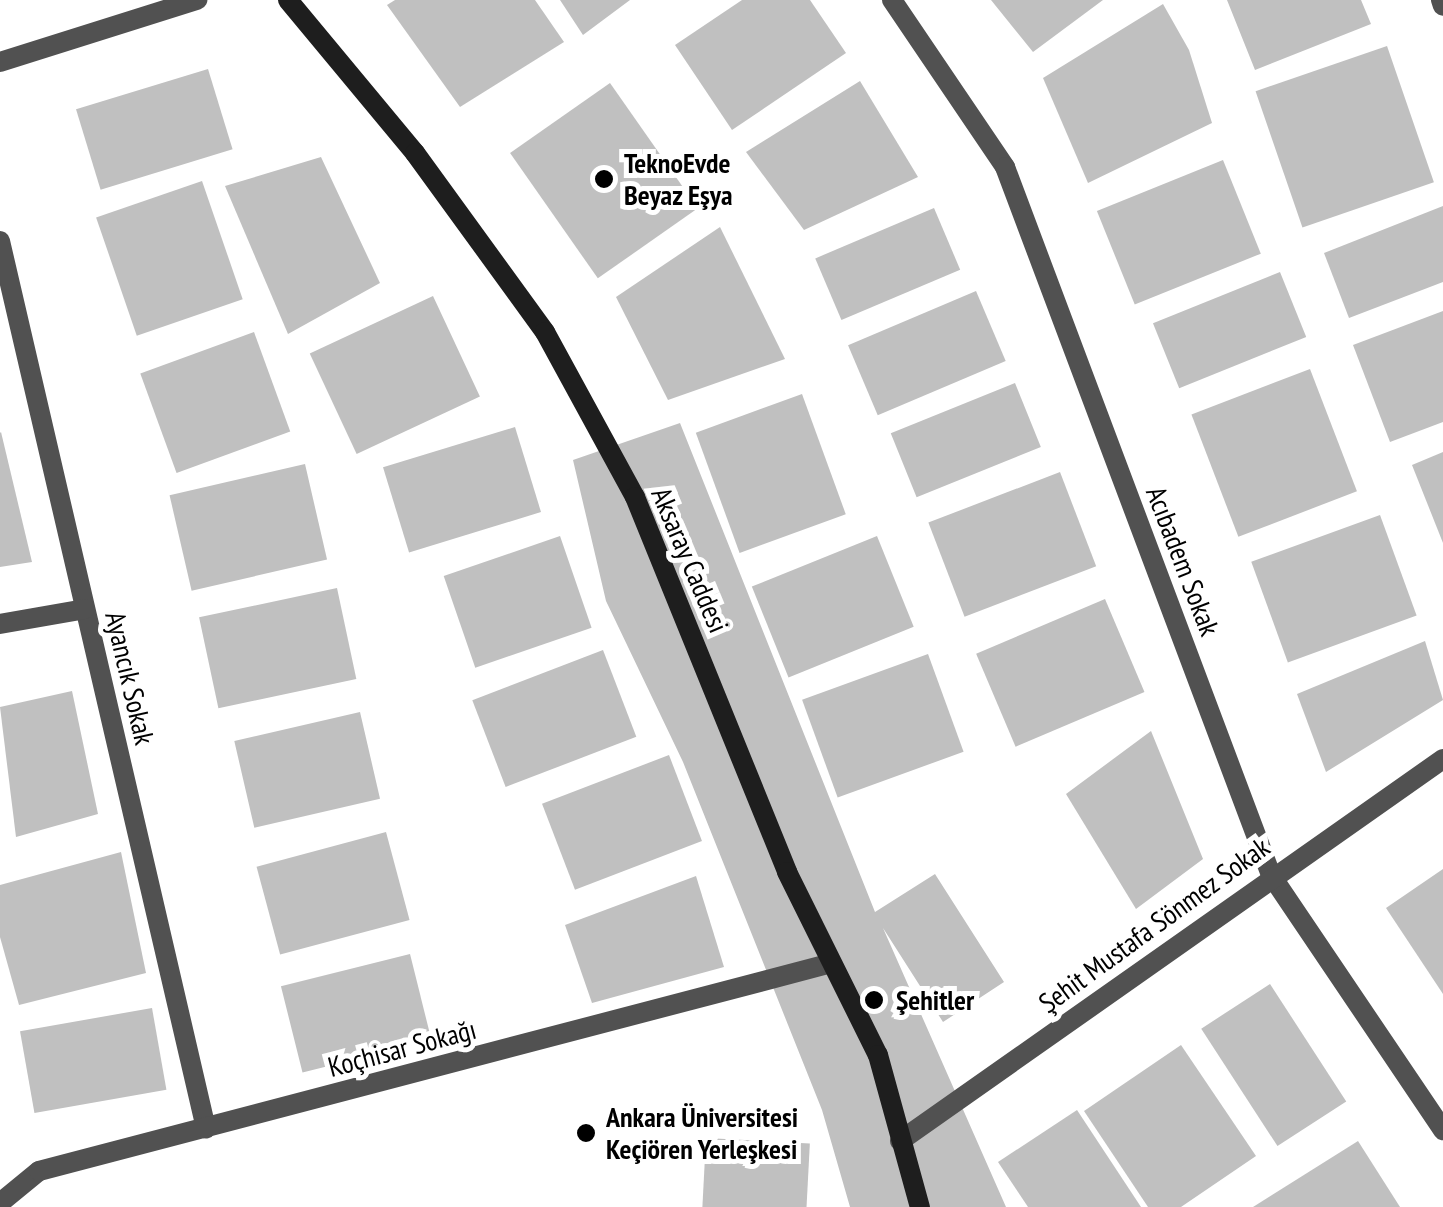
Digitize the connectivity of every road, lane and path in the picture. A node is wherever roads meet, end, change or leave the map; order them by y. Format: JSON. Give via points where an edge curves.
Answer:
{"nodes":[{"id":1,"x":198,"y":0,"type":"edge"},
{"id":2,"x":288,"y":0,"type":"edge"},
{"id":3,"x":892,"y":0,"type":"edge"},
{"id":4,"x":0,"y":62,"type":"edge"},
{"id":5,"x":0,"y":240,"type":"edge"},
{"id":6,"x":86,"y":609,"type":"junction"},
{"id":7,"x":0,"y":624,"type":"edge"},
{"id":8,"x":1443,"y":759,"type":"edge"},
{"id":9,"x":1271,"y":875,"type":"junction"},
{"id":10,"x":828,"y":964,"type":"junction"},
{"id":11,"x":206,"y":1128,"type":"junction"},
{"id":12,"x":1443,"y":1130,"type":"edge"},
{"id":13,"x":900,"y":1141,"type":"junction"},
{"id":14,"x":0,"y":1203,"type":"edge"},
{"id":15,"x":920,"y":1207,"type":"edge"}],
"edges":[{"from":1,"to":4,"type":"street"},
{"from":2,"to":10,"type":"street","name":"Aksaray Caddesi","via":[[416,152],[545,332],[635,497]]},
{"from":3,"to":9,"type":"street","name":"Acıbadem Sokak","via":[[1005,167]]},
{"from":5,"to":6,"type":"street","name":"Ayancık Sokak"},
{"from":6,"to":7,"type":"street"},
{"from":6,"to":11,"type":"street","name":"Ayancık Sokak"},
{"from":8,"to":9,"type":"street","name":"Şehit Mustafa Sönmez Sokak"},
{"from":9,"to":12,"type":"street","name":"Acıbadem Sokak"},
{"from":9,"to":13,"type":"street","name":"Şehit Mustafa Sönmez Sokak"},
{"from":10,"to":11,"type":"street","name":"Koçhisar Sokağı"},
{"from":10,"to":13,"type":"street","name":"Aksaray Caddesi","via":[[878,1055]]},
{"from":11,"to":14,"type":"street","name":"Koçhisar Sokağı","via":[[40,1170]]},
{"from":13,"to":15,"type":"street","name":"Aksaray Caddesi"}]}
